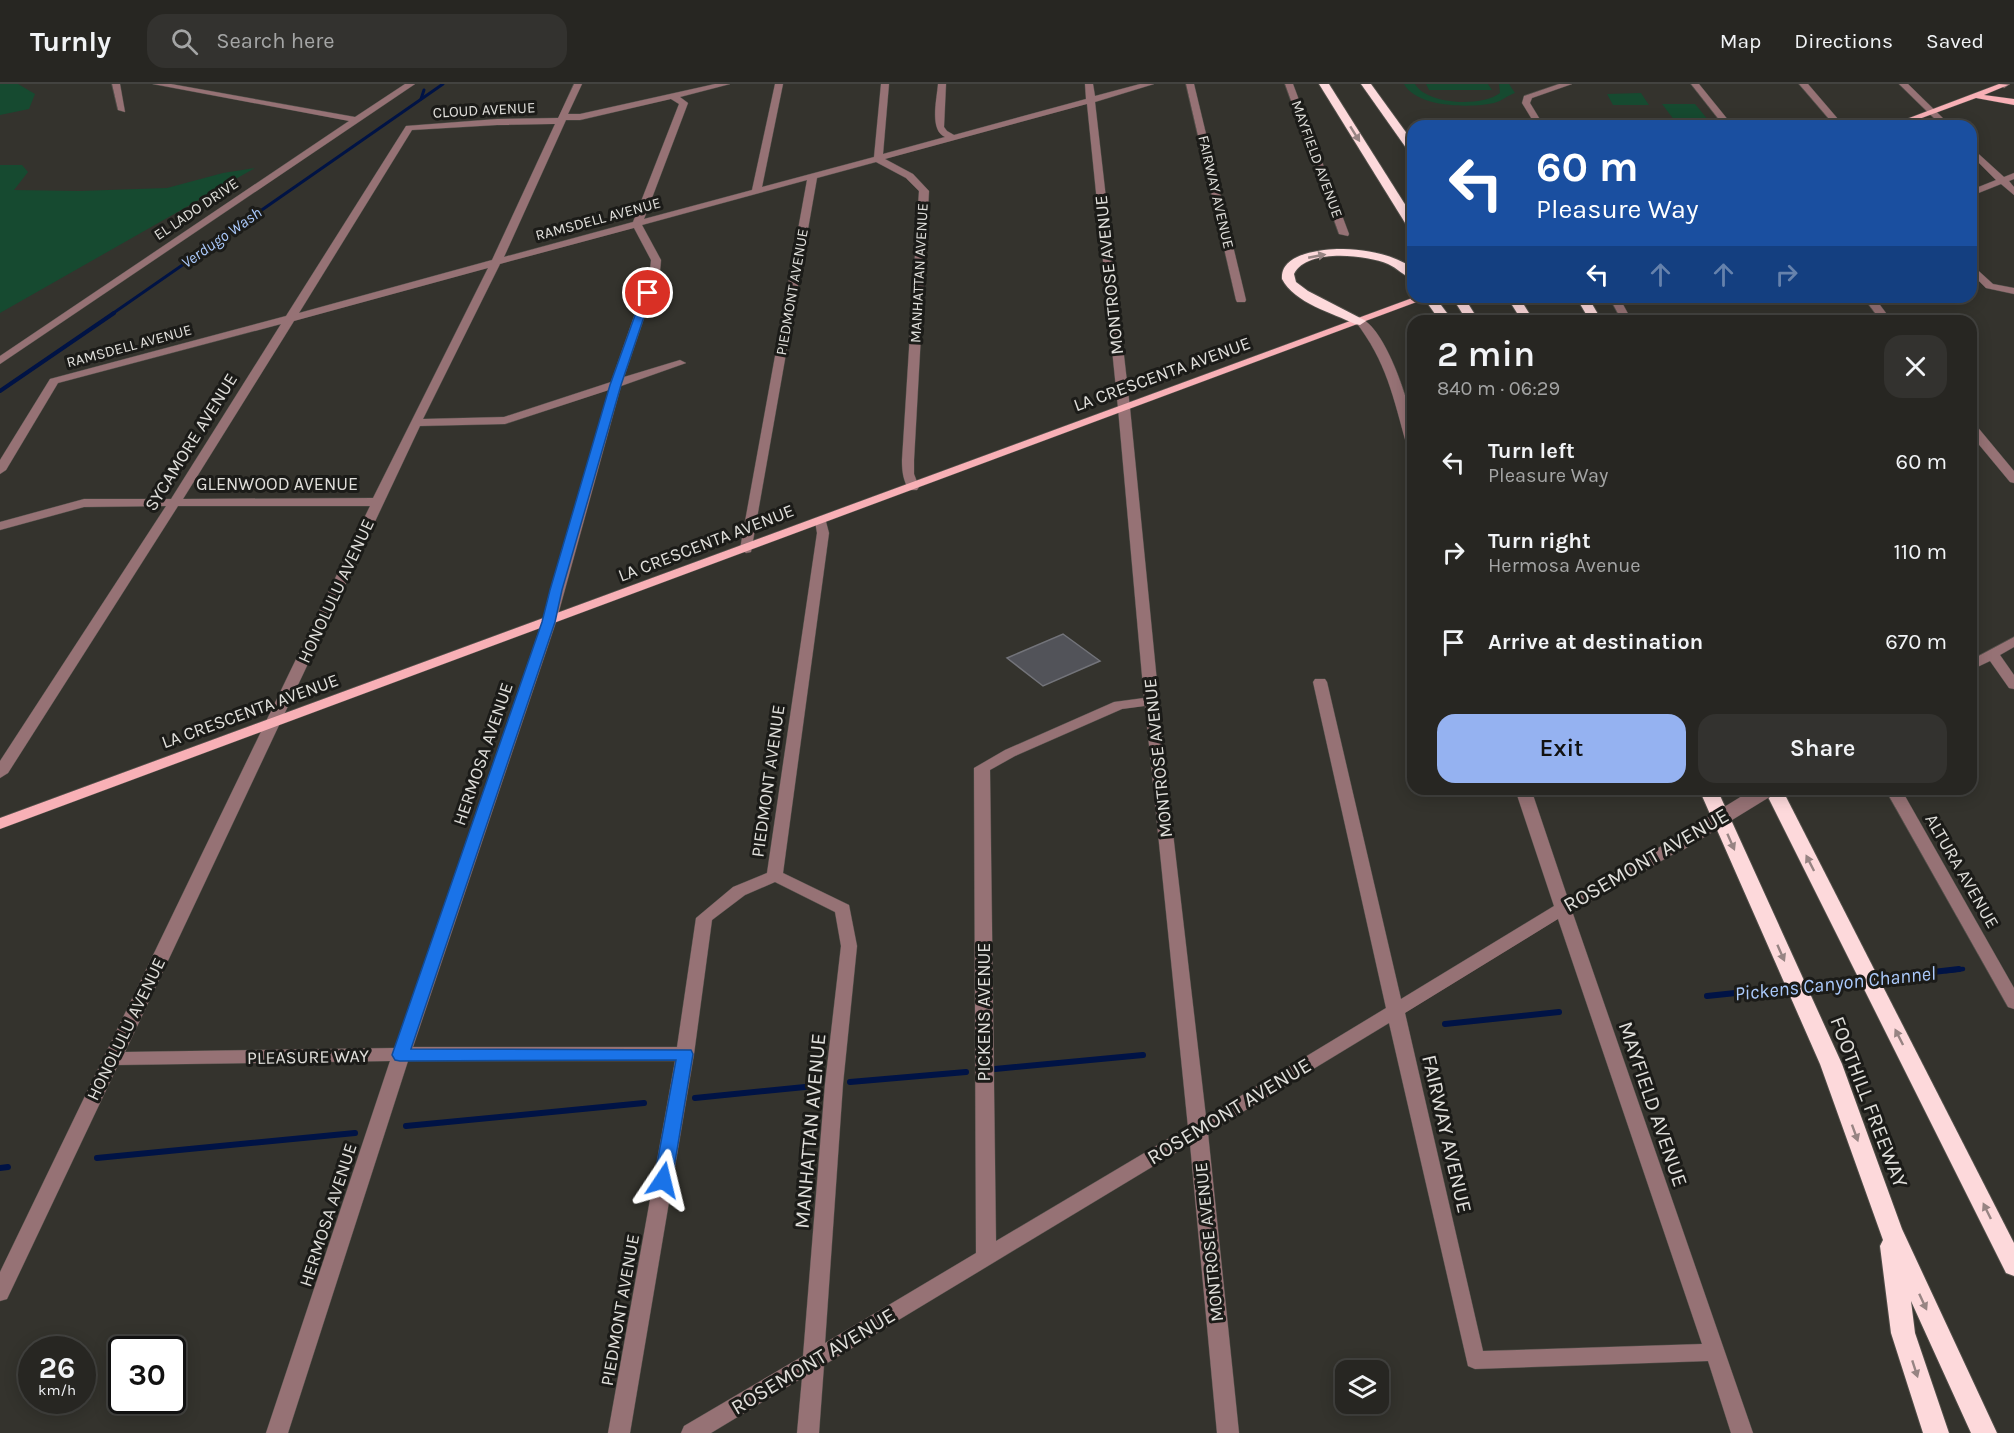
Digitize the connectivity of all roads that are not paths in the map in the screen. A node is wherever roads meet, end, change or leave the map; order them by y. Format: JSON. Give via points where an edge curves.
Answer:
{"nodes":[{"id":1,"x":116,"y":84,"type":"edge"},
{"id":2,"x":157,"y":84,"type":"edge"},
{"id":3,"x":411,"y":84,"type":"edge"},
{"id":4,"x":578,"y":84,"type":"edge"},
{"id":5,"x":726,"y":84,"type":"edge"},
{"id":6,"x":778,"y":84,"type":"edge"},
{"id":7,"x":885,"y":84,"type":"edge"},
{"id":8,"x":942,"y":84,"type":"edge"},
{"id":9,"x":1089,"y":84,"type":"edge"},
{"id":10,"x":1150,"y":84,"type":"edge"},
{"id":11,"x":1190,"y":84,"type":"edge"},
{"id":12,"x":1289,"y":84,"type":"edge"},
{"id":13,"x":1324,"y":84,"type":"edge"},
{"id":14,"x":1366,"y":84,"type":"edge"},
{"id":15,"x":1568,"y":84,"type":"edge"},
{"id":16,"x":1695,"y":84,"type":"edge"},
{"id":17,"x":1803,"y":84,"type":"edge"},
{"id":18,"x":1903,"y":84,"type":"edge"},
{"id":19,"x":2005,"y":84,"type":"edge"},
{"id":20,"x":692,"y":88,"type":"edge"},
{"id":21,"x":2014,"y":93,"type":"edge"},
{"id":22,"x":673,"y":97,"type":"junction"},
{"id":23,"x":1970,"y":98,"type":"junction"},
{"id":24,"x":1091,"y":100,"type":"junction"},
{"id":25,"x":2014,"y":102,"type":"edge"},
{"id":26,"x":122,"y":110,"type":"dead end"},
{"id":27,"x":1932,"y":111,"type":"junction"},
{"id":28,"x":562,"y":119,"type":"junction"},
{"id":29,"x":356,"y":120,"type":"junction"},
{"id":30,"x":1536,"y":120,"type":"edge"},
{"id":31,"x":1724,"y":120,"type":"edge"},
{"id":32,"x":1835,"y":120,"type":"edge"},
{"id":33,"x":1908,"y":120,"type":"edge"},
{"id":34,"x":1941,"y":120,"type":"edge"},
{"id":35,"x":410,"y":128,"type":"joint"},
{"id":36,"x":954,"y":138,"type":"junction"},
{"id":37,"x":1407,"y":142,"type":"edge"},
{"id":38,"x":1977,"y":156,"type":"edge"},
{"id":39,"x":878,"y":159,"type":"junction"},
{"id":40,"x":2014,"y":176,"type":"edge"},
{"id":41,"x":812,"y":177,"type":"junction"},
{"id":42,"x":2002,"y":181,"type":"junction"},
{"id":43,"x":1977,"y":191,"type":"edge"},
{"id":44,"x":756,"y":192,"type":"junction"},
{"id":45,"x":2014,"y":192,"type":"edge"},
{"id":46,"x":1407,"y":216,"type":"edge"},
{"id":47,"x":637,"y":225,"type":"junction"},
{"id":48,"x":1344,"y":234,"type":"dead end"},
{"id":49,"x":495,"y":263,"type":"junction"},
{"id":50,"x":1407,"y":269,"type":"edge"},
{"id":51,"x":1977,"y":274,"type":"edge"},
{"id":52,"x":2014,"y":291,"type":"edge"},
{"id":53,"x":1241,"y":300,"type":"dead end"},
{"id":54,"x":1410,"y":303,"type":"edge"},
{"id":55,"x":1432,"y":303,"type":"edge"},
{"id":56,"x":1873,"y":303,"type":"edge"},
{"id":57,"x":1442,"y":315,"type":"edge"},
{"id":58,"x":1882,"y":315,"type":"edge"},
{"id":59,"x":288,"y":319,"type":"junction"},
{"id":60,"x":1360,"y":321,"type":"junction"},
{"id":61,"x":0,"y":361,"type":"edge"},
{"id":62,"x":680,"y":363,"type":"dead end"},
{"id":63,"x":616,"y":385,"type":"junction"},
{"id":64,"x":1124,"y":408,"type":"junction"},
{"id":65,"x":416,"y":423,"type":"junction"},
{"id":66,"x":1407,"y":428,"type":"edge"},
{"id":67,"x":1977,"y":434,"type":"edge"},
{"id":68,"x":0,"y":470,"type":"edge"},
{"id":69,"x":2014,"y":479,"type":"edge"},
{"id":70,"x":913,"y":487,"type":"junction"},
{"id":71,"x":175,"y":502,"type":"junction"},
{"id":72,"x":378,"y":502,"type":"junction"},
{"id":73,"x":821,"y":521,"type":"junction"},
{"id":74,"x":0,"y":526,"type":"edge"},
{"id":75,"x":746,"y":549,"type":"junction"},
{"id":76,"x":549,"y":622,"type":"junction"},
{"id":77,"x":2014,"y":641,"type":"edge"},
{"id":78,"x":1992,"y":654,"type":"junction"},
{"id":79,"x":1977,"y":663,"type":"edge"},
{"id":80,"x":1320,"y":682,"type":"dead end"},
{"id":81,"x":2014,"y":686,"type":"edge"},
{"id":82,"x":1152,"y":701,"type":"junction"},
{"id":83,"x":274,"y":722,"type":"junction"},
{"id":84,"x":0,"y":773,"type":"edge"},
{"id":85,"x":1525,"y":795,"type":"edge"},
{"id":86,"x":1711,"y":795,"type":"edge"},
{"id":87,"x":1758,"y":795,"type":"edge"},
{"id":88,"x":1776,"y":795,"type":"edge"},
{"id":89,"x":1781,"y":795,"type":"edge"},
{"id":90,"x":1896,"y":795,"type":"edge"},
{"id":91,"x":0,"y":824,"type":"edge"},
{"id":92,"x":1793,"y":829,"type":"junction"},
{"id":93,"x":775,"y":876,"type":"junction"},
{"id":94,"x":1562,"y":909,"type":"junction"},
{"id":95,"x":2014,"y":1003,"type":"edge"},
{"id":96,"x":1396,"y":1009,"type":"junction"},
{"id":97,"x":685,"y":1054,"type":"junction"},
{"id":98,"x":400,"y":1055,"type":"junction"},
{"id":99,"x":111,"y":1059,"type":"junction"},
{"id":100,"x":1198,"y":1130,"type":"junction"},
{"id":101,"x":1890,"y":1229,"type":"junction"},
{"id":102,"x":986,"y":1256,"type":"junction"},
{"id":103,"x":2014,"y":1265,"type":"edge"},
{"id":104,"x":0,"y":1293,"type":"edge"},
{"id":105,"x":1716,"y":1352,"type":"junction"},
{"id":106,"x":814,"y":1360,"type":"junction"},
{"id":107,"x":277,"y":1433,"type":"edge"},
{"id":108,"x":619,"y":1433,"type":"edge"},
{"id":109,"x":692,"y":1433,"type":"edge"},
{"id":110,"x":808,"y":1433,"type":"edge"},
{"id":111,"x":1228,"y":1433,"type":"edge"},
{"id":112,"x":1742,"y":1433,"type":"edge"},
{"id":113,"x":1936,"y":1433,"type":"edge"},
{"id":114,"x":1984,"y":1433,"type":"edge"}],
"edges":[{"from":1,"to":26,"type":"street"},
{"from":2,"to":29,"type":"street"},
{"from":3,"to":29,"type":"street","name":"EL LADO DRIVE"},
{"from":4,"to":28,"type":"street","name":"HONOLULU AVENUE"},
{"from":5,"to":20,"type":"street","name":"CLOUD AVENUE"},
{"from":6,"to":44,"type":"street"},
{"from":7,"to":39,"type":"street"},
{"from":8,"to":36,"type":"street","via":[[940,127]]},
{"from":9,"to":24,"type":"street","name":"MONTROSE AVENUE"},
{"from":10,"to":24,"type":"street","name":"RAMSDELL AVENUE"},
{"from":11,"to":53,"type":"street","name":"FAIRWAY AVENUE"},
{"from":12,"to":48,"type":"street","name":"MAYFIELD AVENUE"},
{"from":13,"to":46,"type":"highway","one_way":true},
{"from":14,"to":37,"type":"highway"},
{"from":15,"to":30,"type":"street","via":[[1528,96],[1526,103]]},
{"from":16,"to":31,"type":"street"},
{"from":17,"to":32,"type":"street"},
{"from":18,"to":27,"type":"street"},
{"from":19,"to":21,"type":"main road"},
{"from":19,"to":23,"type":"main road"},
{"from":20,"to":22,"type":"street","name":"CLOUD AVENUE"},
{"from":22,"to":28,"type":"street","name":"CLOUD AVENUE"},
{"from":22,"to":47,"type":"street","via":[[684,103]]},
{"from":23,"to":25,"type":"main road"},
{"from":23,"to":27,"type":"main road"},
{"from":24,"to":36,"type":"street","name":"RAMSDELL AVENUE"},
{"from":24,"to":64,"type":"street","name":"MONTROSE AVENUE"},
{"from":27,"to":33,"type":"main road"},
{"from":27,"to":34,"type":"street"},
{"from":28,"to":35,"type":"street","name":"CLOUD AVENUE"},
{"from":28,"to":49,"type":"street","name":"HONOLULU AVENUE"},
{"from":29,"to":61,"type":"street","name":"EL LADO DRIVE"},
{"from":35,"to":59,"type":"street","name":"SYCAMORE AVENUE"},
{"from":36,"to":39,"type":"street","name":"RAMSDELL AVENUE"},
{"from":38,"to":42,"type":"street"},
{"from":39,"to":41,"type":"street","name":"RAMSDELL AVENUE"},
{"from":39,"to":70,"type":"street","name":"MANHATTAN AVENUE","via":[[909,175],[924,191],[908,460]]},
{"from":40,"to":42,"type":"street"},
{"from":41,"to":44,"type":"street","name":"RAMSDELL AVENUE"},
{"from":41,"to":75,"type":"street","name":"PIEDMONT AVENUE"},
{"from":42,"to":43,"type":"street"},
{"from":42,"to":45,"type":"street"},
{"from":44,"to":47,"type":"street","name":"RAMSDELL AVENUE"},
{"from":47,"to":49,"type":"street","name":"RAMSDELL AVENUE"},
{"from":47,"to":63,"type":"street","name":"HERMOSA AVENUE","via":[[657,263]]},
{"from":49,"to":59,"type":"street","name":"RAMSDELL AVENUE"},
{"from":49,"to":65,"type":"street","name":"HONOLULU AVENUE"},
{"from":60,"to":50,"type":"highway","one_way":true,"via":[[1290,284],[1290,269],[1306,258],[1348,252],[1394,262]]},
{"from":51,"to":52,"type":"street","via":[[1998,289]]},
{"from":54,"to":60,"type":"main road","name":"LA CRESCENTA AVENUE"},
{"from":55,"to":57,"type":"highway"},
{"from":56,"to":58,"type":"street"},
{"from":59,"to":68,"type":"street","name":"RAMSDELL AVENUE","via":[[54,381]]},
{"from":59,"to":71,"type":"street","name":"SYCAMORE AVENUE"},
{"from":60,"to":64,"type":"main road","name":"LA CRESCENTA AVENUE"},
{"from":60,"to":66,"type":"street","via":[[1372,331],[1383,354]]},
{"from":62,"to":63,"type":"street"},
{"from":63,"to":65,"type":"street","via":[[505,420]]},
{"from":63,"to":76,"type":"street","name":"HERMOSA AVENUE"},
{"from":64,"to":70,"type":"main road","name":"LA CRESCENTA AVENUE"},
{"from":64,"to":82,"type":"street","name":"MONTROSE AVENUE"},
{"from":65,"to":72,"type":"street","name":"HONOLULU AVENUE"},
{"from":67,"to":69,"type":"street"},
{"from":70,"to":73,"type":"main road","name":"LA CRESCENTA AVENUE"},
{"from":71,"to":72,"type":"street","name":"GLENWOOD AVENUE"},
{"from":71,"to":74,"type":"street","name":"GLENWOOD AVENUE","via":[[84,503]]},
{"from":71,"to":84,"type":"street","name":"SYCAMORE AVENUE"},
{"from":72,"to":83,"type":"street","name":"HONOLULU AVENUE"},
{"from":73,"to":75,"type":"main road","name":"LA CRESCENTA AVENUE"},
{"from":73,"to":93,"type":"street","name":"PIEDMONT AVENUE","via":[[823,533]]},
{"from":75,"to":76,"type":"main road","name":"LA CRESCENTA AVENUE"},
{"from":76,"to":83,"type":"main road","name":"LA CRESCENTA AVENUE"},
{"from":76,"to":98,"type":"street","name":"HERMOSA AVENUE"},
{"from":77,"to":78,"type":"street"},
{"from":78,"to":79,"type":"street"},
{"from":78,"to":81,"type":"street"},
{"from":80,"to":96,"type":"street","name":"FAIRWAY AVENUE"},
{"from":82,"to":100,"type":"street","name":"MONTROSE AVENUE"},
{"from":82,"to":102,"type":"street","name":"PICKENS AVENUE","via":[[1119,705],[982,768]]},
{"from":83,"to":91,"type":"main road","name":"LA CRESCENTA AVENUE"},
{"from":83,"to":99,"type":"street","name":"HONOLULU AVENUE"},
{"from":85,"to":94,"type":"street","name":"MAYFIELD AVENUE"},
{"from":86,"to":101,"type":"highway","name":"FOOTHILL FREEWAY","one_way":true,"via":[[1831,1064]]},
{"from":87,"to":94,"type":"street","name":"ROSEMONT AVENUE","bridge":true},
{"from":88,"to":92,"type":"highway"},
{"from":89,"to":92,"type":"highway"},
{"from":90,"to":95,"type":"street","name":"ALTURA AVENUE"},
{"from":103,"to":92,"type":"highway","one_way":true},
{"from":93,"to":97,"type":"street","name":"PIEDMONT AVENUE","via":[[739,891],[704,918]]},
{"from":93,"to":106,"type":"street","name":"MANHATTAN AVENUE","via":[[843,909],[849,946],[834,1084]]},
{"from":94,"to":96,"type":"street","name":"ROSEMONT AVENUE"},
{"from":94,"to":105,"type":"street","name":"MAYFIELD AVENUE"},
{"from":96,"to":100,"type":"street","name":"ROSEMONT AVENUE"},
{"from":96,"to":105,"type":"street","name":"FAIRWAY AVENUE","via":[[1475,1360]]},
{"from":97,"to":98,"type":"street","name":"PLEASURE WAY"},
{"from":97,"to":108,"type":"street","name":"PIEDMONT AVENUE"},
{"from":98,"to":99,"type":"street","name":"PLEASURE WAY"},
{"from":98,"to":107,"type":"street","name":"HERMOSA AVENUE"},
{"from":99,"to":104,"type":"street","name":"HONOLULU AVENUE"},
{"from":100,"to":102,"type":"street","name":"ROSEMONT AVENUE"},
{"from":100,"to":111,"type":"street","name":"MONTROSE AVENUE"},
{"from":101,"to":113,"type":"highway","one_way":true,"via":[[1903,1333]]},
{"from":101,"to":114,"type":"highway","name":"FOOTHILL FREEWAY","one_way":true},
{"from":102,"to":106,"type":"street","name":"ROSEMONT AVENUE"},
{"from":105,"to":112,"type":"street","name":"MAYFIELD AVENUE"},
{"from":106,"to":109,"type":"street","name":"ROSEMONT AVENUE"},
{"from":106,"to":110,"type":"street","name":"MANHATTAN AVENUE"}]}
